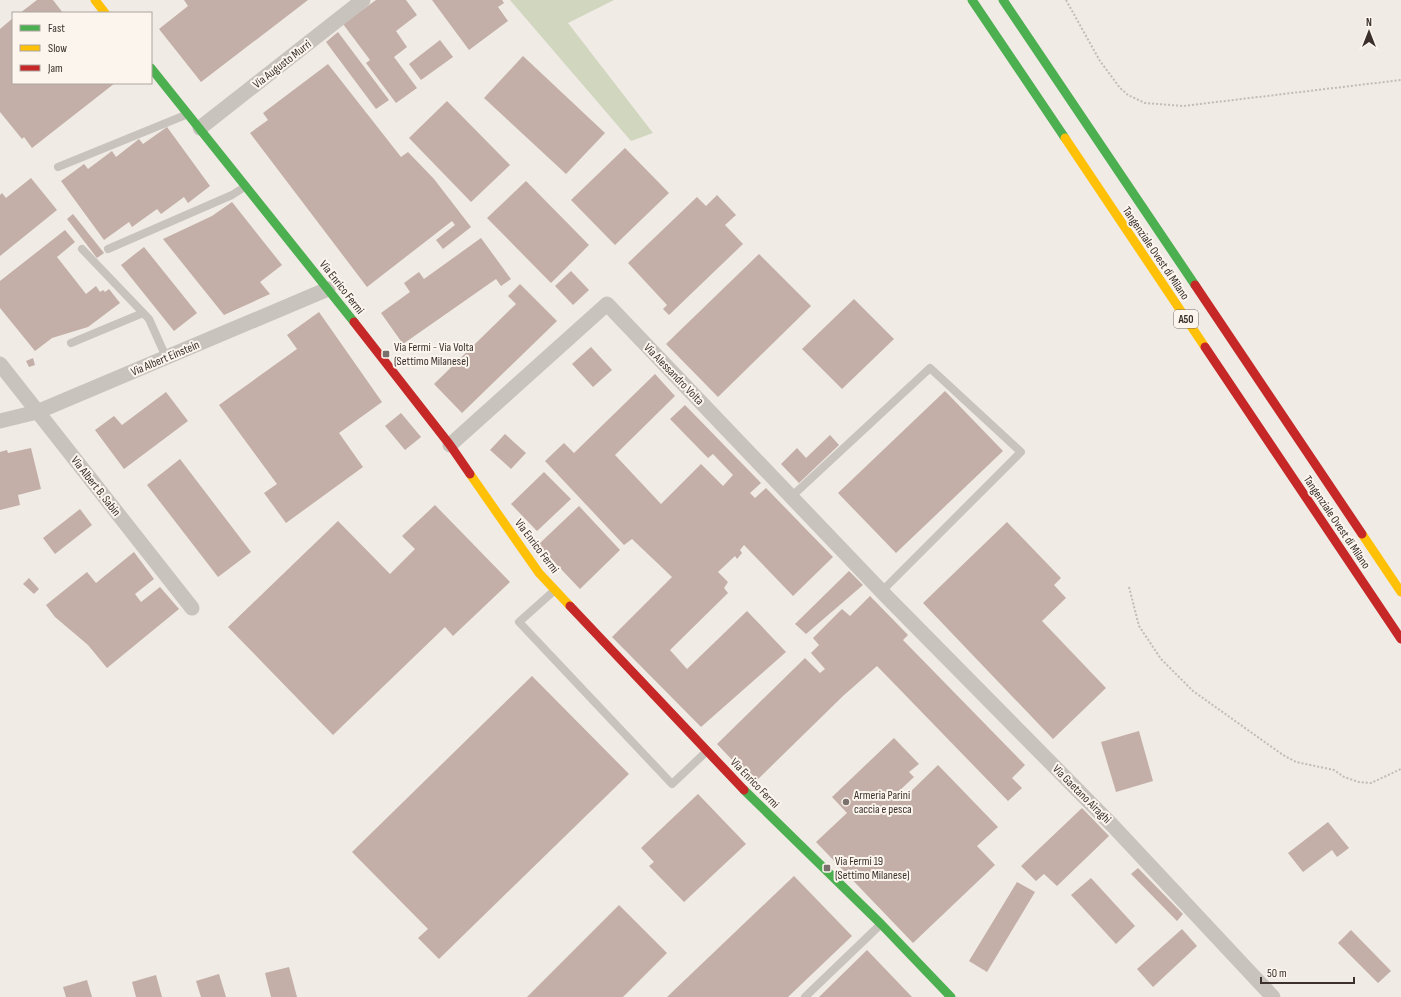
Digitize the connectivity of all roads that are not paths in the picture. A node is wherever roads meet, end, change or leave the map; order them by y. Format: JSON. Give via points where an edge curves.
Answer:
{"nodes":[{"id":1,"x":95,"y":0,"type":"edge"},
{"id":2,"x":363,"y":0,"type":"edge"},
{"id":3,"x":972,"y":0,"type":"edge"},
{"id":4,"x":1003,"y":0,"type":"edge"},
{"id":5,"x":104,"y":12,"type":"edge"},
{"id":6,"x":152,"y":69,"type":"edge"},
{"id":7,"x":189,"y":114,"type":"junction"},
{"id":8,"x":200,"y":128,"type":"junction"},
{"id":9,"x":58,"y":167,"type":"dead end"},
{"id":10,"x":246,"y":186,"type":"junction"},
{"id":11,"x":82,"y":249,"type":"dead end"},
{"id":12,"x":108,"y":249,"type":"dead end"},
{"id":13,"x":328,"y":289,"type":"junction"},
{"id":14,"x":143,"y":313,"type":"junction"},
{"id":15,"x":72,"y":343,"type":"dead end"},
{"id":16,"x":166,"y":357,"type":"junction"},
{"id":17,"x":0,"y":364,"type":"edge"},
{"id":18,"x":37,"y":412,"type":"junction"},
{"id":19,"x":0,"y":421,"type":"edge"},
{"id":20,"x":450,"y":445,"type":"junction"},
{"id":21,"x":791,"y":497,"type":"junction"},
{"id":22,"x":555,"y":589,"type":"junction"},
{"id":23,"x":1401,"y":592,"type":"edge"},
{"id":24,"x":884,"y":594,"type":"junction"},
{"id":25,"x":192,"y":608,"type":"dead end"},
{"id":26,"x":1401,"y":639,"type":"edge"},
{"id":27,"x":707,"y":751,"type":"junction"},
{"id":28,"x":881,"y":924,"type":"junction"},
{"id":29,"x":805,"y":997,"type":"edge"},
{"id":30,"x":951,"y":997,"type":"edge"},
{"id":31,"x":1273,"y":997,"type":"edge"}],
"edges":[{"from":1,"to":5,"type":"main road"},
{"from":2,"to":8,"type":"street","name":"Via Augusto Murri"},
{"from":3,"to":26,"type":"main road","name":"Tangenziale Ovest di Milano","number":"A50"},
{"from":4,"to":23,"type":"main road","name":"Tangenziale Ovest di Milano","number":"A50"},
{"from":6,"to":7,"type":"main road","name":"Via Enrico Fermi"},
{"from":7,"to":8,"type":"main road","name":"Via Enrico Fermi"},
{"from":7,"to":9,"type":"lane"},
{"from":8,"to":10,"type":"main road","name":"Via Enrico Fermi"},
{"from":10,"to":12,"type":"lane","via":[[232,195]]},
{"from":10,"to":13,"type":"main road","name":"Via Enrico Fermi"},
{"from":11,"to":14,"type":"lane"},
{"from":13,"to":16,"type":"street","name":"Via Albert Einstein"},
{"from":13,"to":20,"type":"main road","name":"Via Enrico Fermi"},
{"from":14,"to":15,"type":"lane"},
{"from":14,"to":16,"type":"lane","via":[[149,319]]},
{"from":16,"to":18,"type":"street","name":"Via Albert Einstein"},
{"from":17,"to":18,"type":"street","name":"Via Albert B. Sabin"},
{"from":18,"to":19,"type":"street","name":"Via Albert Einstein"},
{"from":18,"to":25,"type":"street","name":"Via Albert B. Sabin"},
{"from":20,"to":21,"type":"street","name":"Via Alessandro Volta","via":[[607,304]]},
{"from":20,"to":22,"type":"main road","name":"Via Enrico Fermi","via":[[539,573]]},
{"from":21,"to":24,"type":"street","name":"Via Alessandro Volta"},
{"from":21,"to":24,"type":"lane","via":[[930,368],[1021,452]]},
{"from":22,"to":27,"type":"main road","name":"Via Enrico Fermi"},
{"from":22,"to":27,"type":"lane","via":[[519,622],[672,784]]},
{"from":24,"to":31,"type":"street","name":"Via Gaetano Airaghi","via":[[1113,826]]},
{"from":27,"to":28,"type":"main road","name":"Via Enrico Fermi","via":[[750,797]]},
{"from":28,"to":29,"type":"lane"},
{"from":28,"to":30,"type":"main road","name":"Via Enrico Fermi"}]}
